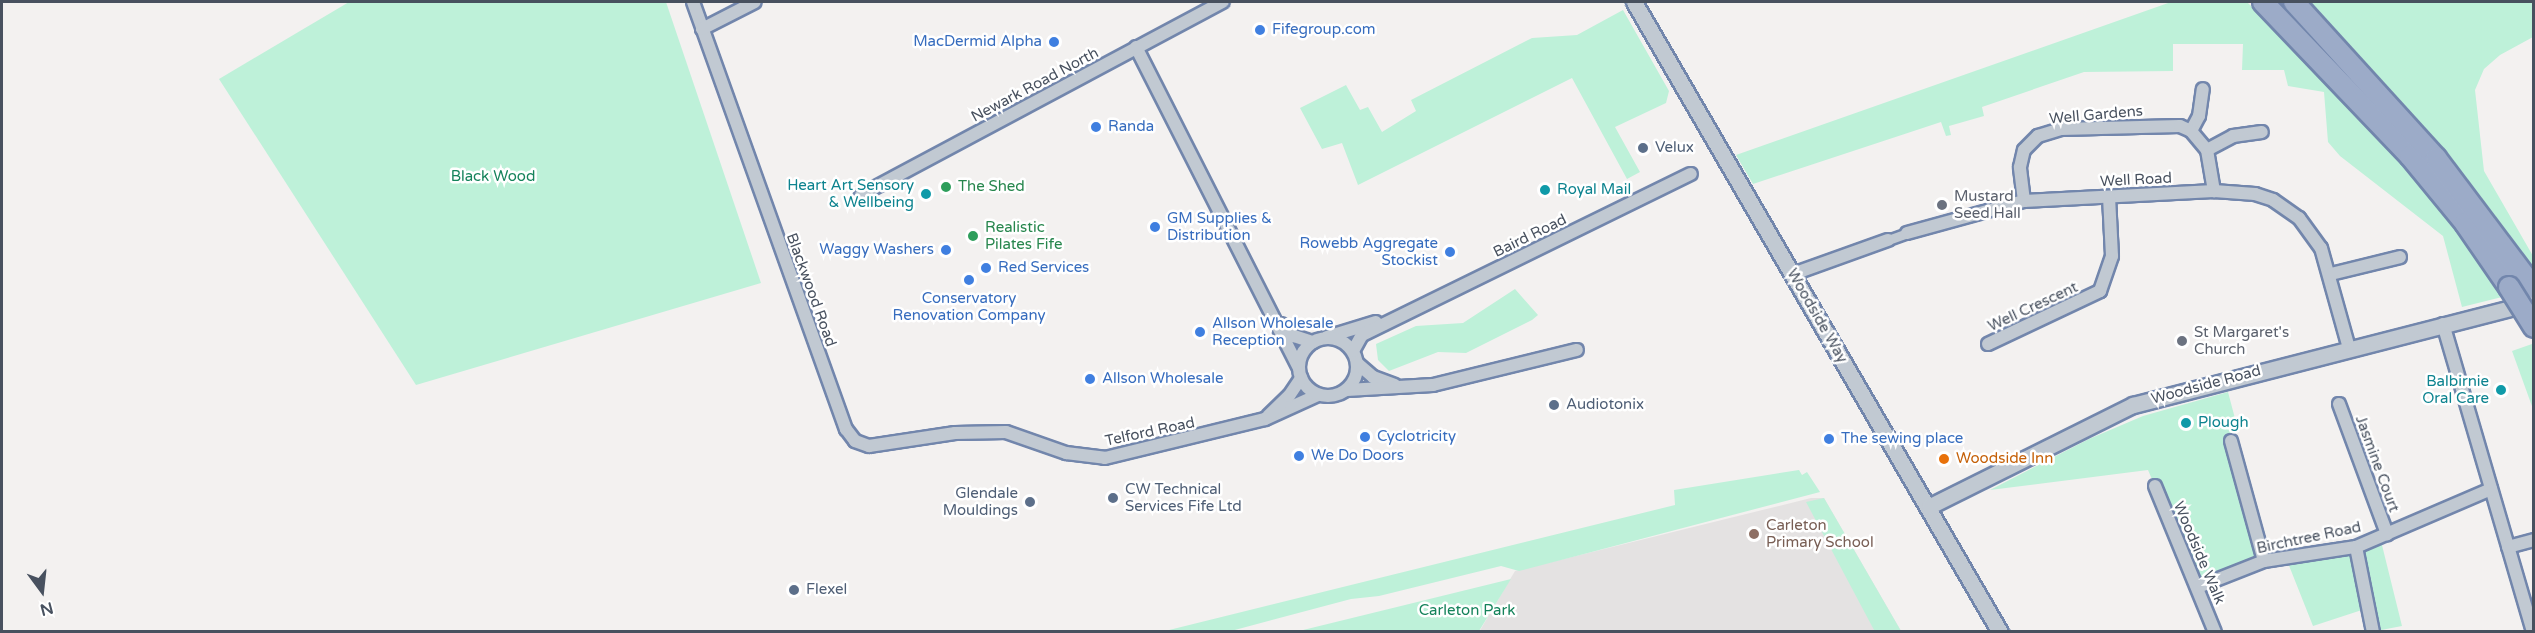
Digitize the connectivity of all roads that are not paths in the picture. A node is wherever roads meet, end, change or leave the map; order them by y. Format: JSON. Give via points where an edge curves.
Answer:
{"nodes":[{"id":1,"x":693,"y":2,"type":"edge"},
{"id":2,"x":755,"y":2,"type":"edge"},
{"id":3,"x":1223,"y":2,"type":"edge"},
{"id":4,"x":1634,"y":2,"type":"edge"},
{"id":5,"x":2263,"y":2,"type":"edge"},
{"id":6,"x":2294,"y":2,"type":"edge"},
{"id":7,"x":702,"y":29,"type":"junction"},
{"id":8,"x":1136,"y":47,"type":"junction"},
{"id":9,"x":2203,"y":90,"type":"dead end"},
{"id":10,"x":2191,"y":131,"type":"junction"},
{"id":11,"x":2262,"y":132,"type":"dead end"},
{"id":12,"x":2207,"y":150,"type":"junction"},
{"id":13,"x":1691,"y":174,"type":"dead end"},
{"id":14,"x":2214,"y":190,"type":"junction"},
{"id":15,"x":861,"y":195,"type":"dead end"},
{"id":16,"x":2109,"y":196,"type":"junction"},
{"id":17,"x":2025,"y":201,"type":"junction"},
{"id":18,"x":1907,"y":233,"type":"joint"},
{"id":19,"x":1888,"y":240,"type":"joint"},
{"id":20,"x":2400,"y":257,"type":"dead end"},
{"id":21,"x":1793,"y":274,"type":"junction"},
{"id":22,"x":2331,"y":274,"type":"junction"},
{"id":23,"x":2530,"y":283,"type":"edge"},
{"id":24,"x":2534,"y":303,"type":"edge"},
{"id":25,"x":1414,"y":309,"type":"junction"},
{"id":26,"x":1276,"y":319,"type":"junction"},
{"id":27,"x":2443,"y":324,"type":"junction"},
{"id":28,"x":2534,"y":327,"type":"edge"},
{"id":29,"x":1325,"y":338,"type":"junction"},
{"id":30,"x":1313,"y":342,"type":"junction"},
{"id":31,"x":1988,"y":344,"type":"dead end"},
{"id":32,"x":2349,"y":348,"type":"junction"},
{"id":33,"x":1577,"y":350,"type":"dead end"},
{"id":34,"x":1355,"y":357,"type":"junction"},
{"id":35,"x":1300,"y":373,"type":"junction"},
{"id":36,"x":1405,"y":389,"type":"junction"},
{"id":37,"x":1347,"y":390,"type":"junction"},
{"id":38,"x":1318,"y":395,"type":"junction"},
{"id":39,"x":2339,"y":404,"type":"dead end"},
{"id":40,"x":842,"y":418,"type":"joint"},
{"id":41,"x":1265,"y":419,"type":"junction"},
{"id":42,"x":2231,"y":441,"type":"dead end"},
{"id":43,"x":2155,"y":486,"type":"dead end"},
{"id":44,"x":2491,"y":489,"type":"junction"},
{"id":45,"x":1930,"y":506,"type":"junction"},
{"id":46,"x":2387,"y":534,"type":"junction"},
{"id":47,"x":2534,"y":540,"type":"edge"},
{"id":48,"x":2356,"y":547,"type":"junction"},
{"id":49,"x":2508,"y":547,"type":"junction"},
{"id":50,"x":2264,"y":561,"type":"junction"},
{"id":51,"x":2198,"y":587,"type":"junction"},
{"id":52,"x":2000,"y":632,"type":"edge"},
{"id":53,"x":2215,"y":632,"type":"edge"},
{"id":54,"x":2373,"y":632,"type":"edge"},
{"id":55,"x":2533,"y":632,"type":"edge"}],
"edges":[{"from":1,"to":7,"type":"street","name":"Blackwood Road"},
{"from":2,"to":7,"type":"street"},
{"from":3,"to":8,"type":"street","name":"Newark Road North"},
{"from":4,"to":21,"type":"street","name":"Woodside Way"},
{"from":5,"to":28,"type":"highway","bridge":true,"via":[[2410,156],[2465,223]]},
{"from":6,"to":23,"type":"highway","via":[[2436,158]]},
{"from":7,"to":40,"type":"street","name":"Blackwood Road"},
{"from":8,"to":15,"type":"street","name":"Newark Road North"},
{"from":8,"to":26,"type":"street"},
{"from":9,"to":10,"type":"street","via":[[2199,116]]},
{"from":10,"to":12,"type":"street"},
{"from":10,"to":17,"type":"street","name":"Well Gardens","via":[[2161,125],[2048,132],[2028,144],[2021,158]]},
{"from":11,"to":12,"type":"street","via":[[2233,135]]},
{"from":12,"to":14,"type":"street"},
{"from":13,"to":25,"type":"street","name":"Baird Road"},
{"from":14,"to":16,"type":"street","name":"Well Road"},
{"from":14,"to":22,"type":"street","name":"Well Road","via":[[2255,194],[2286,208],[2311,232]]},
{"from":16,"to":17,"type":"street","name":"Well Road"},
{"from":16,"to":31,"type":"street","name":"Well Crescent","via":[[2112,256],[2100,291]]},
{"from":17,"to":18,"type":"street","name":"Well Road"},
{"from":18,"to":19,"type":"street"},
{"from":19,"to":21,"type":"street"},
{"from":20,"to":22,"type":"street"},
{"from":21,"to":45,"type":"street","name":"Woodside Way"},
{"from":22,"to":32,"type":"street","name":"Well Road"},
{"from":24,"to":27,"type":"street","name":"Woodside Road"},
{"from":25,"to":29,"type":"street","name":"Baird Road"},
{"from":25,"to":34,"type":"street","name":"Baird Road","via":[[1362,335]]},
{"from":26,"to":30,"type":"street","via":[[1294,336]]},
{"from":26,"to":35,"type":"street"},
{"from":27,"to":32,"type":"street","name":"Woodside Road"},
{"from":27,"to":44,"type":"street"},
{"from":29,"to":30,"type":"street"},
{"from":29,"to":34,"type":"street","via":[[1341,341]]},
{"from":30,"to":35,"type":"street","via":[[1302,353]]},
{"from":32,"to":45,"type":"street","name":"Woodside Road","via":[[2133,405]]},
{"from":33,"to":36,"type":"street"},
{"from":34,"to":36,"type":"street","via":[[1373,377]]},
{"from":34,"to":37,"type":"street","via":[[1357,373]]},
{"from":35,"to":38,"type":"street"},
{"from":35,"to":41,"type":"street","via":[[1289,396]]},
{"from":36,"to":37,"type":"street"},
{"from":37,"to":38,"type":"street","via":[[1335,396]]},
{"from":38,"to":41,"type":"street","name":"Telford Road"},
{"from":39,"to":46,"type":"street","name":"Jasmine Court"},
{"from":40,"to":41,"type":"street","name":"Telford Road","via":[[851,438],[869,446],[956,433],[1005,432],[1066,453],[1105,458]]},
{"from":42,"to":50,"type":"street"},
{"from":43,"to":51,"type":"street","name":"Woodside Walk"},
{"from":44,"to":46,"type":"street","name":"Birchtree Road"},
{"from":44,"to":49,"type":"street"},
{"from":45,"to":52,"type":"street","name":"Woodside Way"},
{"from":46,"to":48,"type":"street","name":"Birchtree Road"},
{"from":47,"to":49,"type":"street"},
{"from":48,"to":50,"type":"street","name":"Birchtree Road"},
{"from":48,"to":54,"type":"street"},
{"from":49,"to":55,"type":"street"},
{"from":50,"to":51,"type":"street","name":"Birchtree Road"},
{"from":51,"to":53,"type":"street","name":"Woodside Walk"}]}
